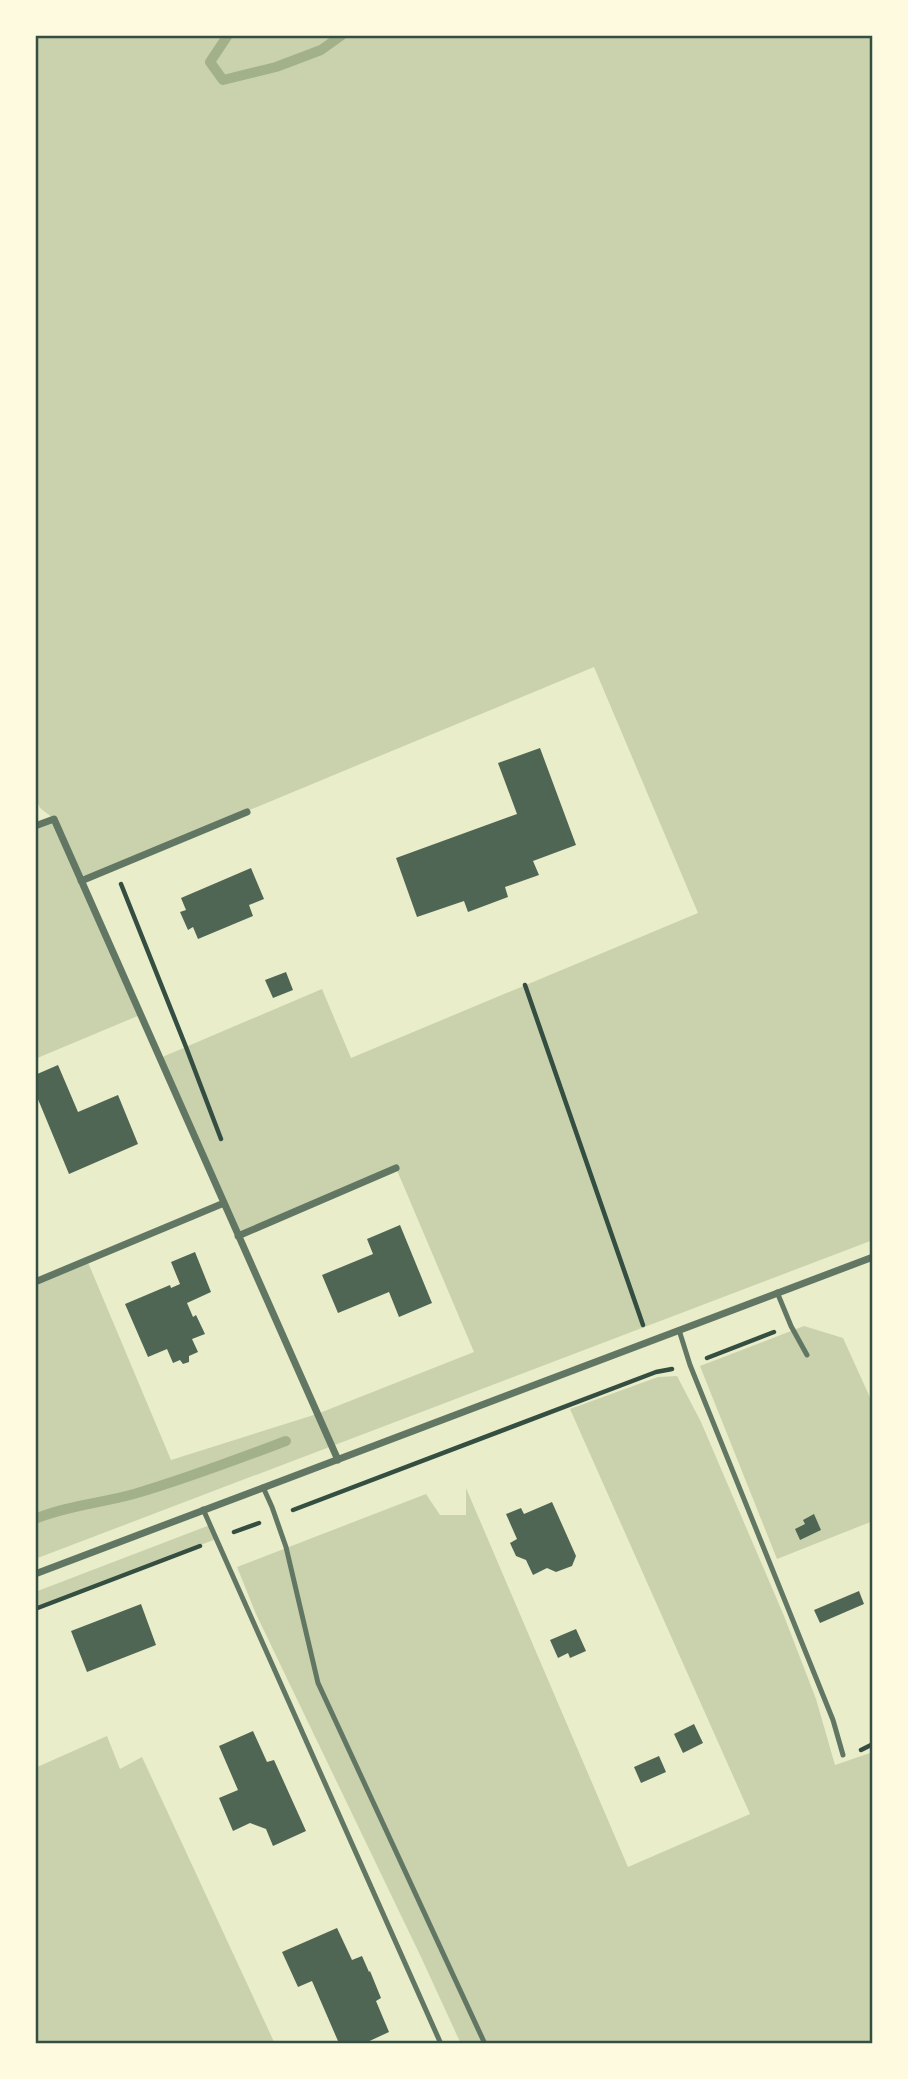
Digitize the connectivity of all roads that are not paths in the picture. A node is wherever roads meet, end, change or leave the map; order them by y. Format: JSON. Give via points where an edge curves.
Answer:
{"nodes":[{"id":1,"x":247,"y":812,"type":"dead end"},
{"id":2,"x":35,"y":826,"type":"edge"},
{"id":3,"x":81,"y":881,"type":"junction"},
{"id":4,"x":396,"y":1168,"type":"dead end"},
{"id":5,"x":224,"y":1203,"type":"junction"},
{"id":6,"x":238,"y":1236,"type":"junction"},
{"id":7,"x":873,"y":1257,"type":"edge"},
{"id":8,"x":35,"y":1282,"type":"edge"},
{"id":9,"x":777,"y":1292,"type":"junction"},
{"id":10,"x":679,"y":1330,"type":"junction"},
{"id":11,"x":807,"y":1355,"type":"dead end"},
{"id":12,"x":338,"y":1460,"type":"junction"},
{"id":13,"x":263,"y":1487,"type":"junction"},
{"id":14,"x":203,"y":1510,"type":"junction"},
{"id":15,"x":35,"y":1574,"type":"edge"},
{"id":16,"x":844,"y":1755,"type":"dead end"},
{"id":17,"x":441,"y":2044,"type":"edge"},
{"id":18,"x":485,"y":2044,"type":"edge"}],
"edges":[{"from":1,"to":3,"type":"street"},
{"from":2,"to":3,"type":"street","via":[[54,818]]},
{"from":3,"to":5,"type":"street"},
{"from":4,"to":6,"type":"street"},
{"from":5,"to":6,"type":"street"},
{"from":5,"to":8,"type":"street"},
{"from":6,"to":12,"type":"street"},
{"from":7,"to":9,"type":"street"},
{"from":9,"to":10,"type":"street"},
{"from":9,"to":11,"type":"lane"},
{"from":10,"to":12,"type":"street"},
{"from":10,"to":16,"type":"lane"},
{"from":12,"to":13,"type":"street"},
{"from":13,"to":14,"type":"street"},
{"from":13,"to":18,"type":"lane","via":[[286,1547],[318,1683]]},
{"from":14,"to":15,"type":"street"},
{"from":14,"to":17,"type":"lane"}]}
